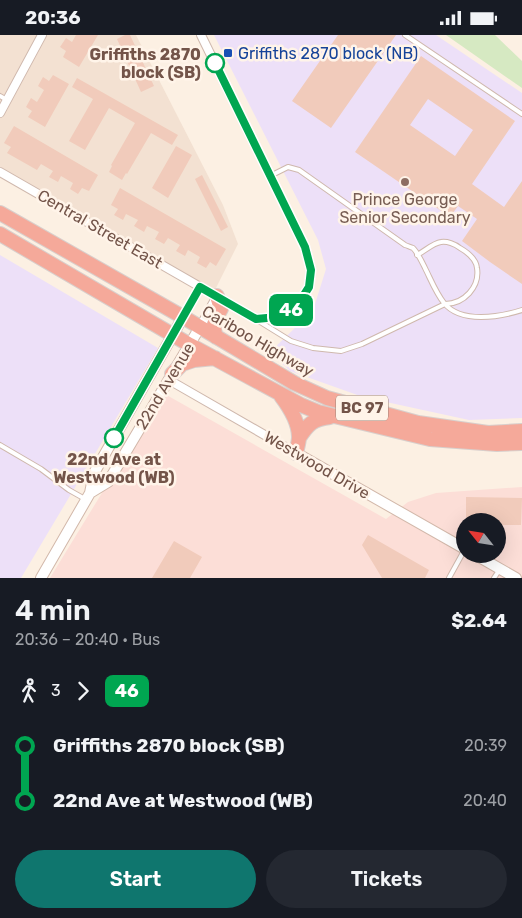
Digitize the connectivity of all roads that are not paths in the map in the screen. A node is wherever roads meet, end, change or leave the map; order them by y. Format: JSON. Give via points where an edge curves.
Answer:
{"nodes":[{"id":1,"x":42,"y":35,"type":"edge"},
{"id":2,"x":201,"y":35,"type":"edge"},
{"id":3,"x":405,"y":35,"type":"edge"},
{"id":4,"x":4,"y":98,"type":"edge"},
{"id":5,"x":0,"y":113,"type":"edge"},
{"id":6,"x":522,"y":114,"type":"edge"},
{"id":7,"x":0,"y":172,"type":"edge"},
{"id":8,"x":270,"y":176,"type":"junction"},
{"id":9,"x":0,"y":213,"type":"edge"},
{"id":10,"x":0,"y":234,"type":"edge"},
{"id":11,"x":418,"y":255,"type":"junction"},
{"id":12,"x":200,"y":287,"type":"junction"},
{"id":13,"x":217,"y":297,"type":"junction"},
{"id":14,"x":445,"y":304,"type":"junction"},
{"id":15,"x":522,"y":310,"type":"edge"},
{"id":16,"x":183,"y":317,"type":"junction"},
{"id":17,"x":256,"y":319,"type":"junction"},
{"id":18,"x":200,"y":327,"type":"junction"},
{"id":19,"x":173,"y":335,"type":"junction"},
{"id":20,"x":216,"y":337,"type":"junction"},
{"id":21,"x":190,"y":345,"type":"junction"},
{"id":22,"x":214,"y":358,"type":"junction"},
{"id":23,"x":171,"y":377,"type":"junction"},
{"id":24,"x":278,"y":393,"type":"junction"},
{"id":25,"x":332,"y":417,"type":"junction"},
{"id":26,"x":522,"y":431,"type":"edge"},
{"id":27,"x":299,"y":437,"type":"junction"},
{"id":28,"x":522,"y":443,"type":"edge"},
{"id":29,"x":0,"y":445,"type":"edge"},
{"id":30,"x":296,"y":453,"type":"junction"},
{"id":31,"x":89,"y":497,"type":"junction"},
{"id":32,"x":456,"y":544,"type":"edge"},
{"id":33,"x":457,"y":563,"type":"edge"},
{"id":34,"x":485,"y":563,"type":"edge"},
{"id":35,"x":497,"y":573,"type":"edge"},
{"id":36,"x":41,"y":578,"type":"edge"},
{"id":37,"x":449,"y":578,"type":"edge"},
{"id":38,"x":516,"y":578,"type":"edge"}],
"edges":[{"from":1,"to":4,"type":"street"},
{"from":2,"to":8,"type":"street"},
{"from":3,"to":6,"type":"lane"},
{"from":4,"to":5,"type":"street"},
{"from":7,"to":12,"type":"street","name":"Central Street East"},
{"from":8,"to":11,"type":"lane","via":[[288,167],[299,170],[413,248]]},
{"from":8,"to":17,"type":"street","via":[[305,247],[311,270],[309,287],[295,309],[278,317]]},
{"from":9,"to":16,"type":"highway","name":"Cariboo Highway","number":"BC 97"},
{"from":10,"to":19,"type":"highway","number":"BC 97"},
{"from":11,"to":14,"type":"lane"},
{"from":11,"to":14,"type":"lane","via":[[440,242],[446,242],[457,246],[474,260],[476,282],[470,293],[452,304]]},
{"from":12,"to":13,"type":"street","name":"Central Street East"},
{"from":12,"to":16,"type":"street","name":"22nd Avenue"},
{"from":13,"to":17,"type":"street","name":"Central Street East"},
{"from":13,"to":18,"type":"street","name":"22nd Avenue"},
{"from":13,"to":20,"type":"highway","via":[[221,309],[215,318]]},
{"from":14,"to":15,"type":"lane","via":[[471,316],[486,317]]},
{"from":14,"to":17,"type":"lane","via":[[341,351],[313,348],[291,341]]},
{"from":16,"to":18,"type":"highway","name":"Cariboo Highway","number":"BC 97"},
{"from":16,"to":19,"type":"street","name":"22nd Avenue"},
{"from":18,"to":20,"type":"highway","name":"Cariboo Highway","number":"BC 97"},
{"from":18,"to":21,"type":"street","name":"22nd Avenue"},
{"from":19,"to":21,"type":"highway","number":"BC 97"},
{"from":19,"to":31,"type":"street","name":"22nd Avenue","via":[[94,473]]},
{"from":20,"to":26,"type":"highway","name":"Cariboo Highway","number":"BC 97","via":[[294,383],[327,398],[418,423],[488,433]]},
{"from":21,"to":22,"type":"highway","number":"BC 97"},
{"from":21,"to":23,"type":"street","name":"22nd Avenue"},
{"from":22,"to":23,"type":"highway","via":[[182,364]]},
{"from":22,"to":24,"type":"highway","number":"BC 97"},
{"from":23,"to":30,"type":"street","name":"Westwood Drive"},
{"from":23,"to":31,"type":"street","name":"22nd Avenue","via":[[108,482]]},
{"from":24,"to":25,"type":"highway","number":"BC 97"},
{"from":24,"to":27,"type":"highway","via":[[294,417]]},
{"from":25,"to":27,"type":"highway","via":[[312,421]]},
{"from":25,"to":28,"type":"highway","number":"BC 97","via":[[430,439]]},
{"from":27,"to":30,"type":"highway"},
{"from":29,"to":31,"type":"lane","via":[[69,489]]},
{"from":30,"to":32,"type":"street","name":"Westwood Drive"},
{"from":31,"to":36,"type":"street","name":"22nd Avenue"},
{"from":33,"to":37,"type":"lane"},
{"from":34,"to":35,"type":"street"},
{"from":35,"to":38,"type":"street"}]}
